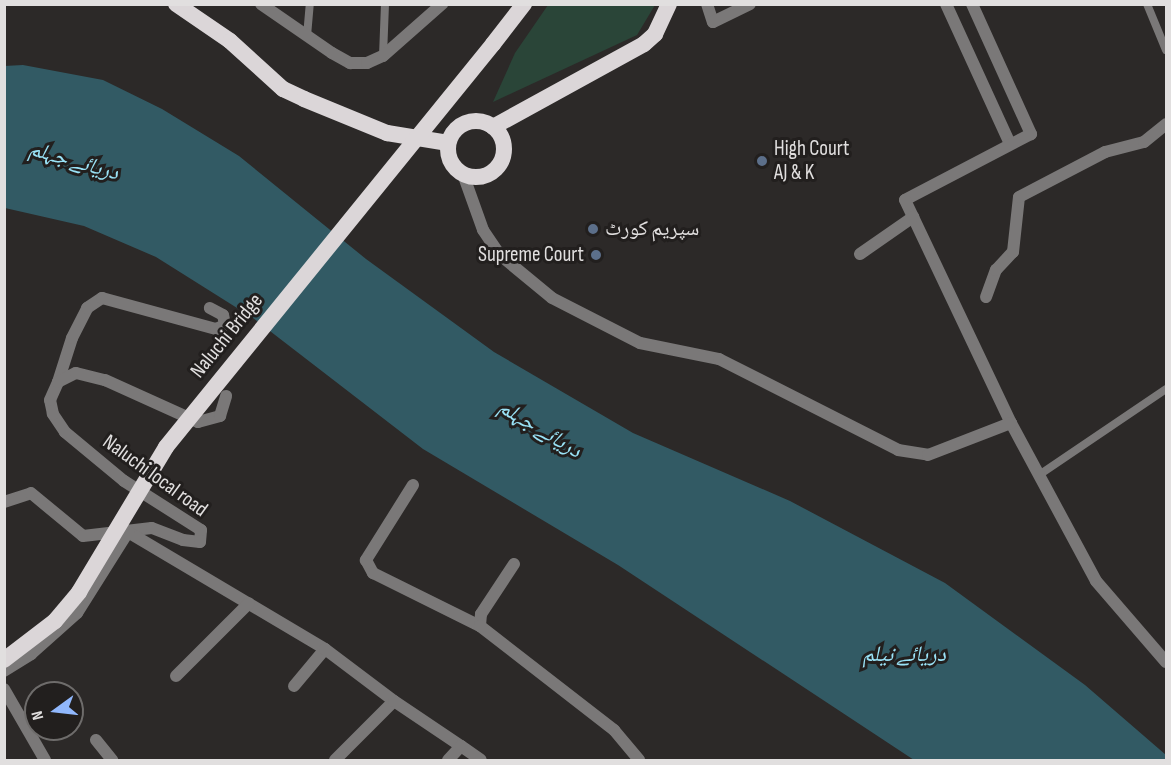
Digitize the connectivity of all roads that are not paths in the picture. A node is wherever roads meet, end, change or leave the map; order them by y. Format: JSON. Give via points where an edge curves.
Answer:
{"nodes":[{"id":1,"x":176,"y":4,"type":"edge"},
{"id":2,"x":261,"y":4,"type":"edge"},
{"id":3,"x":310,"y":4,"type":"edge"},
{"id":4,"x":385,"y":4,"type":"edge"},
{"id":5,"x":442,"y":4,"type":"edge"},
{"id":6,"x":524,"y":4,"type":"edge"},
{"id":7,"x":669,"y":4,"type":"edge"},
{"id":8,"x":707,"y":4,"type":"edge"},
{"id":9,"x":750,"y":4,"type":"edge"},
{"id":10,"x":946,"y":4,"type":"edge"},
{"id":11,"x":972,"y":4,"type":"edge"},
{"id":12,"x":1148,"y":4,"type":"edge"},
{"id":13,"x":307,"y":36,"type":"junction"},
{"id":14,"x":1167,"y":51,"type":"edge"},
{"id":15,"x":383,"y":56,"type":"junction"},
{"id":16,"x":1167,"y":124,"type":"edge"},
{"id":17,"x":493,"y":127,"type":"junction"},
{"id":18,"x":448,"y":143,"type":"junction"},
{"id":19,"x":1010,"y":144,"type":"junction"},
{"id":20,"x":463,"y":174,"type":"junction"},
{"id":21,"x":913,"y":217,"type":"junction"},
{"id":22,"x":860,"y":254,"type":"dead end"},
{"id":23,"x":986,"y":297,"type":"dead end"},
{"id":24,"x":210,"y":308,"type":"dead end"},
{"id":25,"x":58,"y":382,"type":"junction"},
{"id":26,"x":1167,"y":389,"type":"edge"},
{"id":27,"x":226,"y":396,"type":"dead end"},
{"id":28,"x":1011,"y":423,"type":"junction"},
{"id":29,"x":1039,"y":475,"type":"junction"},
{"id":30,"x":413,"y":484,"type":"dead end"},
{"id":31,"x":4,"y":502,"type":"edge"},
{"id":32,"x":128,"y":532,"type":"junction"},
{"id":33,"x":514,"y":564,"type":"dead end"},
{"id":34,"x":249,"y":603,"type":"junction"},
{"id":35,"x":480,"y":626,"type":"junction"},
{"id":36,"x":325,"y":649,"type":"junction"},
{"id":37,"x":4,"y":660,"type":"edge"},
{"id":38,"x":1167,"y":662,"type":"edge"},
{"id":39,"x":4,"y":671,"type":"edge"},
{"id":40,"x":176,"y":676,"type":"dead end"},
{"id":41,"x":294,"y":686,"type":"dead end"},
{"id":42,"x":4,"y":689,"type":"edge"},
{"id":43,"x":394,"y":701,"type":"junction"},
{"id":44,"x":96,"y":740,"type":"dead end"},
{"id":45,"x":461,"y":746,"type":"junction"},
{"id":46,"x":45,"y":760,"type":"edge"},
{"id":47,"x":112,"y":760,"type":"edge"},
{"id":48,"x":335,"y":760,"type":"edge"},
{"id":49,"x":448,"y":760,"type":"edge"},
{"id":50,"x":481,"y":760,"type":"edge"},
{"id":51,"x":639,"y":760,"type":"edge"}],
"edges":[{"from":1,"to":18,"type":"highway","via":[[231,41],[283,89],[387,133]]},
{"from":2,"to":13,"type":"street"},
{"from":3,"to":13,"type":"lane"},
{"from":4,"to":15,"type":"lane"},
{"from":5,"to":15,"type":"street"},
{"from":6,"to":37,"type":"highway","name":"Naluchi Bridge","bridge":true,"via":[[166,447],[79,592],[55,621]]},
{"from":7,"to":17,"type":"highway","via":[[655,34],[644,44]]},
{"from":8,"to":9,"type":"street","via":[[713,22]]},
{"from":10,"to":19,"type":"street"},
{"from":11,"to":19,"type":"street","via":[[1031,134]]},
{"from":12,"to":14,"type":"lane"},
{"from":13,"to":15,"type":"street","via":[[350,63],[367,63]]},
{"from":16,"to":23,"type":"street","via":[[1144,142],[1106,152],[1019,197],[1013,252],[996,270]]},
{"from":17,"to":18,"type":"highway","via":[[484,122],[466,122],[451,134]]},
{"from":17,"to":20,"type":"highway","via":[[503,142],[501,161],[480,176]]},
{"from":18,"to":20,"type":"highway","via":[[450,161]]},
{"from":19,"to":21,"type":"street","via":[[905,200]]},
{"from":20,"to":28,"type":"street","via":[[483,230],[500,255],[552,298],[640,343],[719,359],[898,450],[928,455]]},
{"from":21,"to":22,"type":"street"},
{"from":21,"to":28,"type":"street"},
{"from":24,"to":25,"type":"street","name":"Naluchi local road","via":[[223,315],[225,325],[216,329],[102,298],[87,308],[72,338]]},
{"from":25,"to":27,"type":"street","via":[[76,373],[105,380],[198,422],[220,416]]},
{"from":25,"to":32,"type":"street","name":"Naluchi local road","via":[[50,400],[53,414],[65,432],[124,481],[201,530],[200,542],[152,528]]},
{"from":26,"to":29,"type":"lane"},
{"from":28,"to":29,"type":"street"},
{"from":29,"to":38,"type":"street","via":[[1096,581]]},
{"from":30,"to":35,"type":"street","via":[[366,560],[373,573]]},
{"from":31,"to":32,"type":"street","via":[[31,493],[83,536]]},
{"from":32,"to":34,"type":"street"},
{"from":32,"to":39,"type":"street","via":[[77,613],[31,654]]},
{"from":33,"to":35,"type":"street","via":[[481,614]]},
{"from":34,"to":36,"type":"street"},
{"from":34,"to":40,"type":"street"},
{"from":35,"to":51,"type":"street","via":[[614,730]]},
{"from":36,"to":41,"type":"street"},
{"from":36,"to":43,"type":"street"},
{"from":42,"to":46,"type":"street"},
{"from":43,"to":45,"type":"street"},
{"from":43,"to":48,"type":"street"},
{"from":44,"to":47,"type":"street"},
{"from":45,"to":49,"type":"street"},
{"from":45,"to":50,"type":"street"}]}
